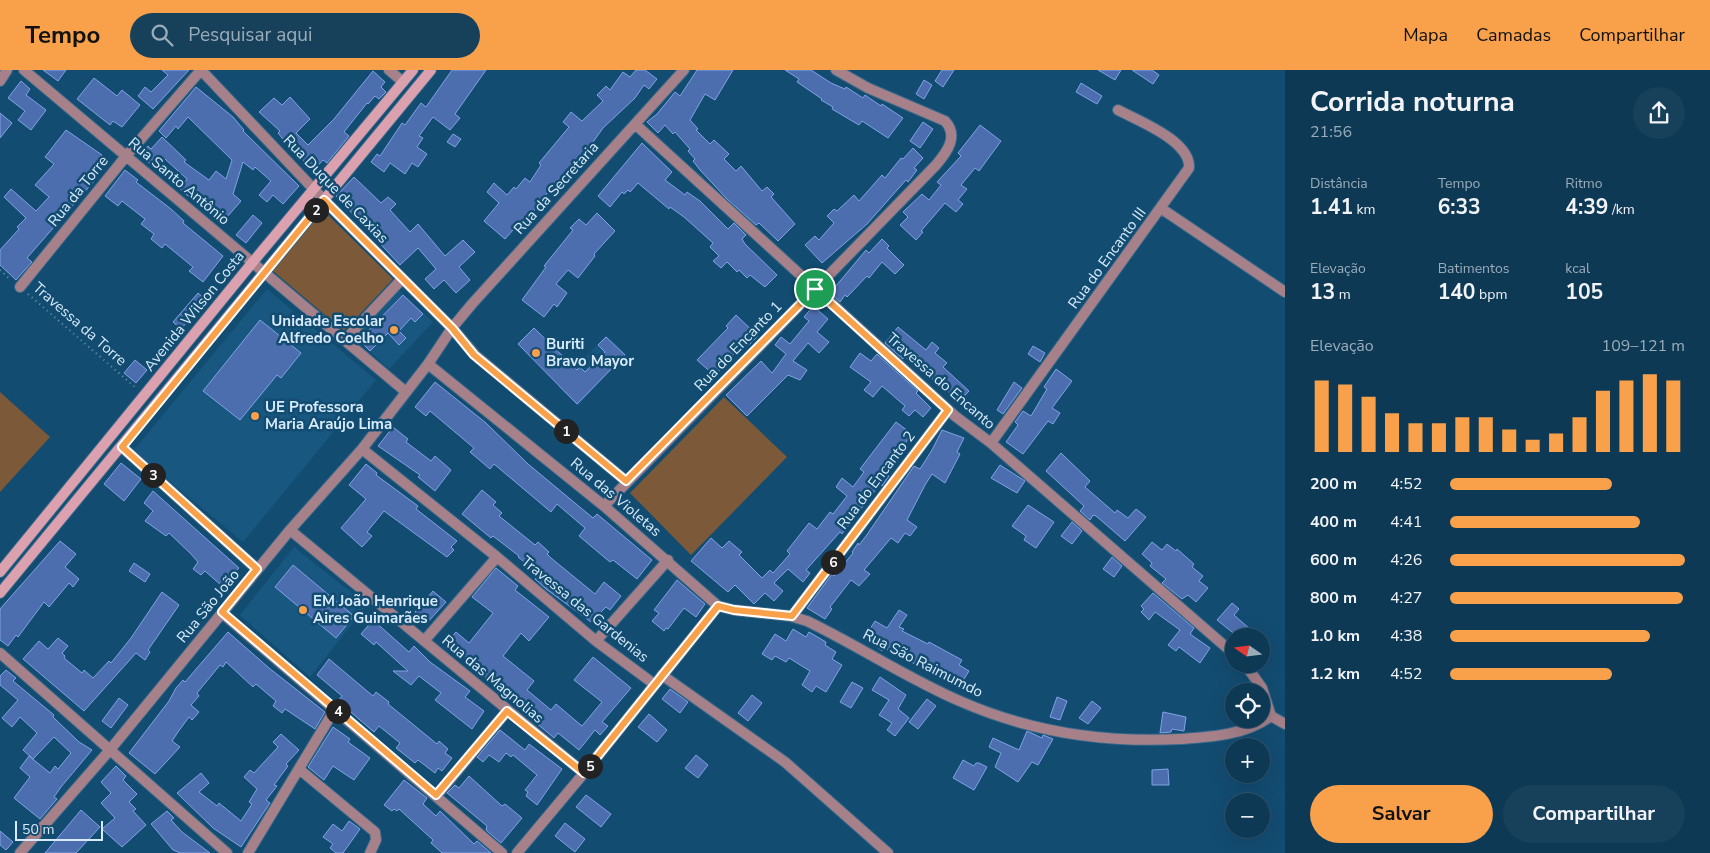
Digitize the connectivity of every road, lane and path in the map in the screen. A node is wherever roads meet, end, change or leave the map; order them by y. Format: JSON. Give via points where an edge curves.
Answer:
{"nodes":[{"id":1,"x":7,"y":70,"type":"edge"},
{"id":2,"x":24,"y":70,"type":"edge"},
{"id":3,"x":201,"y":70,"type":"edge"},
{"id":4,"x":388,"y":70,"type":"edge"},
{"id":5,"x":413,"y":70,"type":"edge"},
{"id":6,"x":431,"y":70,"type":"edge"},
{"id":7,"x":684,"y":70,"type":"edge"},
{"id":8,"x":836,"y":70,"type":"edge"},
{"id":9,"x":0,"y":81,"type":"edge"},
{"id":10,"x":403,"y":82,"type":"junction"},
{"id":11,"x":1118,"y":110,"type":"dead end"},
{"id":12,"x":635,"y":124,"type":"junction"},
{"id":13,"x":127,"y":155,"type":"junction"},
{"id":14,"x":314,"y":189,"type":"junction"},
{"id":15,"x":324,"y":200,"type":"junction"},
{"id":16,"x":1162,"y":209,"type":"junction"},
{"id":17,"x":252,"y":263,"type":"junction"},
{"id":18,"x":0,"y":270,"type":"edge"},
{"id":19,"x":264,"y":274,"type":"junction"},
{"id":20,"x":402,"y":278,"type":"junction"},
{"id":21,"x":20,"y":287,"type":"junction"},
{"id":22,"x":815,"y":289,"type":"junction"},
{"id":23,"x":1285,"y":292,"type":"edge"},
{"id":24,"x":452,"y":328,"type":"junction"},
{"id":25,"x":345,"y":340,"type":"junction"},
{"id":26,"x":428,"y":364,"type":"junction"},
{"id":27,"x":406,"y":392,"type":"junction"},
{"id":28,"x":145,"y":396,"type":"junction"},
{"id":29,"x":948,"y":410,"type":"junction"},
{"id":30,"x":991,"y":443,"type":"junction"},
{"id":31,"x":122,"y":447,"type":"junction"},
{"id":32,"x":362,"y":449,"type":"junction"},
{"id":33,"x":87,"y":466,"type":"junction"},
{"id":34,"x":98,"y":475,"type":"junction"},
{"id":35,"x":626,"y":481,"type":"junction"},
{"id":36,"x":604,"y":506,"type":"junction"},
{"id":37,"x":290,"y":530,"type":"junction"},
{"id":38,"x":497,"y":557,"type":"junction"},
{"id":39,"x":668,"y":560,"type":"junction"},
{"id":40,"x":257,"y":569,"type":"junction"},
{"id":41,"x":0,"y":572,"type":"edge"},
{"id":42,"x":0,"y":593,"type":"edge"},
{"id":43,"x":718,"y":606,"type":"junction"},
{"id":44,"x":222,"y":612,"type":"junction"},
{"id":45,"x":792,"y":616,"type":"junction"},
{"id":46,"x":424,"y":641,"type":"junction"},
{"id":47,"x":596,"y":641,"type":"junction"},
{"id":48,"x":1225,"y":646,"type":"edge"},
{"id":49,"x":0,"y":653,"type":"edge"},
{"id":50,"x":1251,"y":673,"type":"edge"},
{"id":51,"x":662,"y":675,"type":"junction"},
{"id":52,"x":654,"y":684,"type":"junction"},
{"id":53,"x":335,"y":708,"type":"junction"},
{"id":54,"x":507,"y":711,"type":"junction"},
{"id":55,"x":1271,"y":716,"type":"junction"},
{"id":56,"x":1285,"y":724,"type":"edge"},
{"id":57,"x":109,"y":751,"type":"junction"},
{"id":58,"x":299,"y":769,"type":"junction"},
{"id":59,"x":584,"y":773,"type":"junction"},
{"id":60,"x":436,"y":795,"type":"junction"},
{"id":61,"x":20,"y":853,"type":"edge"},
{"id":62,"x":227,"y":853,"type":"edge"},
{"id":63,"x":248,"y":853,"type":"edge"},
{"id":64,"x":370,"y":853,"type":"edge"},
{"id":65,"x":502,"y":853,"type":"edge"},
{"id":66,"x":517,"y":853,"type":"edge"},
{"id":67,"x":888,"y":853,"type":"edge"}],
"edges":[{"from":1,"to":9,"type":"street"},
{"from":2,"to":13,"type":"street","name":"Rua Santo Antônio"},
{"from":3,"to":13,"type":"street","name":"Rua da Torre"},
{"from":3,"to":14,"type":"street","name":"Rua Duque de Caxias"},
{"from":4,"to":10,"type":"street"},
{"from":5,"to":10,"type":"street","name":"Avenida Wilson Costa"},
{"from":6,"to":15,"type":"street"},
{"from":7,"to":12,"type":"street","name":"Rua da Secretaria"},
{"from":8,"to":22,"type":"street","name":"Rua do Encanto 1","via":[[868,88],[945,120],[951,131],[951,143],[946,154]]},
{"from":10,"to":14,"type":"street","name":"Avenida Wilson Costa"},
{"from":11,"to":16,"type":"street","name":"Rua do Encanto III","via":[[1180,145],[1187,156],[1189,168]]},
{"from":12,"to":22,"type":"street","name":"Travessa do Encanto"},
{"from":12,"to":24,"type":"street","name":"Rua da Secretaria"},
{"from":13,"to":17,"type":"street","name":"Rua Santo Antônio"},
{"from":13,"to":21,"type":"street","name":"Rua da Torre"},
{"from":14,"to":15,"type":"street","name":"Rua Duque de Caxias"},
{"from":14,"to":17,"type":"street","name":"Avenida Wilson Costa"},
{"from":15,"to":19,"type":"street"},
{"from":15,"to":20,"type":"street","name":"Rua Duque de Caxias"},
{"from":16,"to":23,"type":"street"},
{"from":16,"to":30,"type":"street","name":"Rua do Encanto III"},
{"from":17,"to":19,"type":"street","name":"Rua Santo Antônio"},
{"from":17,"to":28,"type":"street","name":"Avenida Wilson Costa"},
{"from":18,"to":21,"type":"path","name":"Travessa da Torre"},
{"from":19,"to":25,"type":"street","name":"Rua Santo Antônio"},
{"from":19,"to":31,"type":"street"},
{"from":20,"to":24,"type":"street","name":"Rua Duque de Caxias"},
{"from":20,"to":25,"type":"street"},
{"from":21,"to":28,"type":"path","name":"Travessa da Torre"},
{"from":22,"to":29,"type":"street","name":"Travessa do Encanto"},
{"from":22,"to":35,"type":"street","name":"Rua do Encanto 1"},
{"from":24,"to":26,"type":"street","name":"Rua São João"},
{"from":24,"to":35,"type":"street","name":"Rua das Violetas","via":[[474,355]]},
{"from":25,"to":27,"type":"street","name":"Rua Santo Antônio"},
{"from":26,"to":27,"type":"street","name":"Rua São João"},
{"from":26,"to":36,"type":"street","name":"Rua das Violetas"},
{"from":27,"to":32,"type":"street","name":"Rua São João"},
{"from":28,"to":33,"type":"street","name":"Avenida Wilson Costa"},
{"from":29,"to":30,"type":"street","name":"Travessa do Encanto"},
{"from":29,"to":45,"type":"street","name":"Rua do Encanto 2"},
{"from":30,"to":48,"type":"street","name":"Travessa do Encanto"},
{"from":31,"to":34,"type":"street"},
{"from":31,"to":40,"type":"street"},
{"from":32,"to":37,"type":"street","name":"Rua São João"},
{"from":32,"to":38,"type":"street","name":"Travessa das Gardenias"},
{"from":33,"to":34,"type":"street"},
{"from":33,"to":41,"type":"street","name":"Avenida Wilson Costa"},
{"from":34,"to":42,"type":"street"},
{"from":35,"to":36,"type":"street","name":"Rua do Encanto 1"},
{"from":36,"to":39,"type":"street","name":"Rua das Violetas"},
{"from":37,"to":40,"type":"street","name":"Rua São João"},
{"from":37,"to":46,"type":"street","name":"Rua das Magnolias"},
{"from":38,"to":46,"type":"street","name":"Travessa das Gardenias"},
{"from":38,"to":47,"type":"street","name":"Travessa das Gardenias"},
{"from":39,"to":43,"type":"street"},
{"from":39,"to":47,"type":"street"},
{"from":40,"to":44,"type":"street","name":"Rua São João"},
{"from":43,"to":45,"type":"street","name":"Rua São Raimumdo"},
{"from":43,"to":51,"type":"street"},
{"from":44,"to":53,"type":"street"},
{"from":44,"to":57,"type":"street","name":"Rua São João"},
{"from":45,"to":55,"type":"street","name":"Rua São Raimumdo","via":[[962,702],[1015,722],[1062,732],[1108,739],[1198,738],[1250,728]]},
{"from":46,"to":54,"type":"street","name":"Rua das Magnolias"},
{"from":47,"to":52,"type":"street","name":"Travessa das Gardenias"},
{"from":49,"to":57,"type":"street"},
{"from":50,"to":55,"type":"street","via":[[1262,688]]},
{"from":51,"to":52,"type":"street"},
{"from":51,"to":67,"type":"street","via":[[785,762]]},
{"from":52,"to":59,"type":"street"},
{"from":53,"to":58,"type":"street"},
{"from":53,"to":60,"type":"street"},
{"from":54,"to":59,"type":"street","name":"Rua das Magnolias"},
{"from":54,"to":60,"type":"street"},
{"from":55,"to":56,"type":"street"},
{"from":57,"to":61,"type":"street","name":"Rua São João"},
{"from":57,"to":62,"type":"street"},
{"from":58,"to":63,"type":"street"},
{"from":58,"to":64,"type":"street","via":[[375,832],[376,840]]},
{"from":59,"to":66,"type":"street"},
{"from":60,"to":65,"type":"street"}]}
